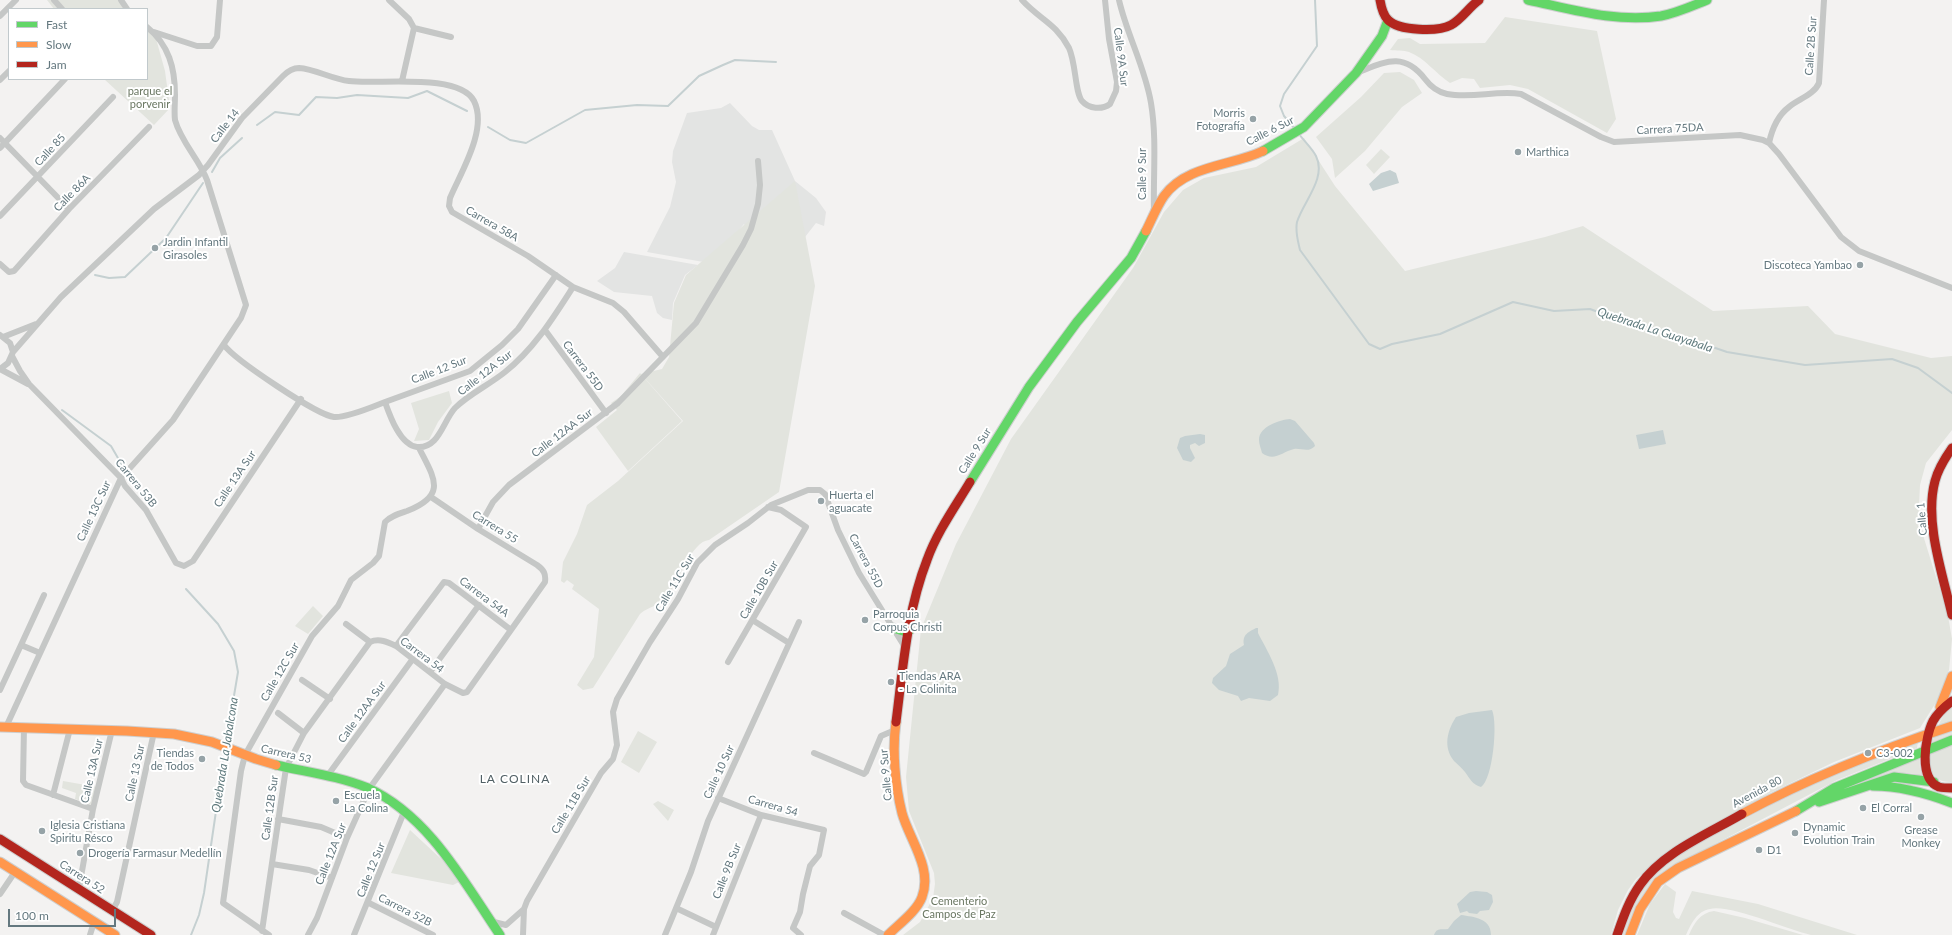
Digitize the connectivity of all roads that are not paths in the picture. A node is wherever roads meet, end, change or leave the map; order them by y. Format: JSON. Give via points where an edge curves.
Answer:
{"nodes":[{"id":1,"x":16,"y":0,"type":"edge"},
{"id":2,"x":54,"y":0,"type":"edge"},
{"id":3,"x":220,"y":0,"type":"edge"},
{"id":4,"x":390,"y":0,"type":"edge"},
{"id":5,"x":1022,"y":0,"type":"edge"},
{"id":6,"x":1104,"y":0,"type":"edge"},
{"id":7,"x":1119,"y":0,"type":"edge"},
{"id":8,"x":1380,"y":0,"type":"edge"},
{"id":9,"x":1479,"y":0,"type":"edge"},
{"id":10,"x":1528,"y":0,"type":"edge"},
{"id":11,"x":1707,"y":0,"type":"edge"},
{"id":12,"x":1824,"y":0,"type":"edge"},
{"id":13,"x":61,"y":8,"type":"edge"},
{"id":14,"x":0,"y":16,"type":"edge"},
{"id":15,"x":1388,"y":20,"type":"junction"},
{"id":16,"x":148,"y":28,"type":"edge"},
{"id":17,"x":414,"y":28,"type":"junction"},
{"id":18,"x":154,"y":32,"type":"junction"},
{"id":19,"x":451,"y":37,"type":"dead end"},
{"id":20,"x":8,"y":72,"type":"edge"},
{"id":21,"x":1356,"y":73,"type":"junction"},
{"id":22,"x":0,"y":80,"type":"edge"},
{"id":23,"x":64,"y":80,"type":"edge"},
{"id":24,"x":402,"y":81,"type":"junction"},
{"id":25,"x":113,"y":97,"type":"dead end"},
{"id":26,"x":473,"y":100,"type":"joint"},
{"id":27,"x":149,"y":127,"type":"dead end"},
{"id":28,"x":0,"y":138,"type":"edge"},
{"id":29,"x":5,"y":143,"type":"junction"},
{"id":30,"x":1769,"y":143,"type":"junction"},
{"id":31,"x":0,"y":148,"type":"edge"},
{"id":32,"x":758,"y":161,"type":"dead end"},
{"id":33,"x":204,"y":170,"type":"junction"},
{"id":34,"x":38,"y":177,"type":"junction"},
{"id":35,"x":69,"y":209,"type":"junction"},
{"id":36,"x":1154,"y":213,"type":"junction"},
{"id":37,"x":0,"y":216,"type":"edge"},
{"id":38,"x":0,"y":264,"type":"edge"},
{"id":39,"x":556,"y":275,"type":"junction"},
{"id":40,"x":573,"y":287,"type":"junction"},
{"id":41,"x":1952,"y":288,"type":"edge"},
{"id":42,"x":38,"y":324,"type":"junction"},
{"id":43,"x":545,"y":330,"type":"junction"},
{"id":44,"x":1,"y":336,"type":"edge"},
{"id":45,"x":224,"y":345,"type":"junction"},
{"id":46,"x":13,"y":354,"type":"junction"},
{"id":47,"x":663,"y":356,"type":"junction"},
{"id":48,"x":0,"y":369,"type":"edge"},
{"id":49,"x":29,"y":384,"type":"junction"},
{"id":50,"x":301,"y":400,"type":"junction"},
{"id":51,"x":384,"y":402,"type":"junction"},
{"id":52,"x":606,"y":413,"type":"junction"},
{"id":53,"x":419,"y":448,"type":"junction"},
{"id":54,"x":1952,"y":448,"type":"edge"},
{"id":55,"x":121,"y":478,"type":"junction"},
{"id":56,"x":808,"y":490,"type":"joint"},
{"id":57,"x":431,"y":497,"type":"junction"},
{"id":58,"x":776,"y":502,"type":"junction"},
{"id":59,"x":768,"y":507,"type":"junction"},
{"id":60,"x":781,"y":510,"type":"junction"},
{"id":61,"x":478,"y":529,"type":"junction"},
{"id":62,"x":184,"y":566,"type":"joint"},
{"id":63,"x":44,"y":595,"type":"dead end"},
{"id":64,"x":479,"y":605,"type":"junction"},
{"id":65,"x":1952,"y":615,"type":"edge"},
{"id":66,"x":754,"y":621,"type":"junction"},
{"id":67,"x":799,"y":622,"type":"dead end"},
{"id":68,"x":346,"y":624,"type":"dead end"},
{"id":69,"x":893,"y":628,"type":"junction"},
{"id":70,"x":511,"y":630,"type":"junction"},
{"id":71,"x":910,"y":630,"type":"junction"},
{"id":72,"x":370,"y":642,"type":"junction"},
{"id":73,"x":789,"y":642,"type":"junction"},
{"id":74,"x":21,"y":645,"type":"junction"},
{"id":75,"x":396,"y":646,"type":"junction"},
{"id":76,"x":906,"y":649,"type":"junction"},
{"id":77,"x":40,"y":653,"type":"junction"},
{"id":78,"x":412,"y":660,"type":"junction"},
{"id":79,"x":728,"y":662,"type":"dead end"},
{"id":80,"x":430,"y":672,"type":"junction"},
{"id":81,"x":1952,"y":676,"type":"edge"},
{"id":82,"x":302,"y":680,"type":"dead end"},
{"id":83,"x":445,"y":684,"type":"junction"},
{"id":84,"x":0,"y":690,"type":"edge"},
{"id":85,"x":330,"y":699,"type":"junction"},
{"id":86,"x":1952,"y":701,"type":"edge"},
{"id":87,"x":614,"y":708,"type":"joint"},
{"id":88,"x":1938,"y":711,"type":"junction"},
{"id":89,"x":278,"y":713,"type":"dead end"},
{"id":90,"x":1952,"y":726,"type":"edge"},
{"id":91,"x":3,"y":727,"type":"edge"},
{"id":92,"x":24,"y":727,"type":"junction"},
{"id":93,"x":70,"y":729,"type":"junction"},
{"id":94,"x":112,"y":730,"type":"junction"},
{"id":95,"x":895,"y":730,"type":"junction"},
{"id":96,"x":154,"y":732,"type":"junction"},
{"id":97,"x":304,"y":733,"type":"junction"},
{"id":98,"x":1928,"y":734,"type":"junction"},
{"id":99,"x":1952,"y":740,"type":"edge"},
{"id":100,"x":1924,"y":750,"type":"junction"},
{"id":101,"x":814,"y":753,"type":"dead end"},
{"id":102,"x":245,"y":755,"type":"junction"},
{"id":103,"x":286,"y":768,"type":"junction"},
{"id":104,"x":328,"y":775,"type":"junction"},
{"id":105,"x":1934,"y":782,"type":"junction"},
{"id":106,"x":1867,"y":787,"type":"junction"},
{"id":107,"x":370,"y":789,"type":"junction"},
{"id":108,"x":1951,"y":789,"type":"edge"},
{"id":109,"x":53,"y":795,"type":"junction"},
{"id":110,"x":718,"y":798,"type":"junction"},
{"id":111,"x":1952,"y":803,"type":"edge"},
{"id":112,"x":1804,"y":807,"type":"junction"},
{"id":113,"x":93,"y":810,"type":"junction"},
{"id":114,"x":404,"y":812,"type":"junction"},
{"id":115,"x":761,"y":815,"type":"junction"},
{"id":116,"x":278,"y":819,"type":"junction"},
{"id":117,"x":347,"y":838,"type":"junction"},
{"id":118,"x":0,"y":839,"type":"edge"},
{"id":119,"x":0,"y":862,"type":"edge"},
{"id":120,"x":272,"y":864,"type":"junction"},
{"id":121,"x":16,"y":872,"type":"junction"},
{"id":122,"x":332,"y":878,"type":"junction"},
{"id":123,"x":79,"y":888,"type":"junction"},
{"id":124,"x":0,"y":894,"type":"edge"},
{"id":125,"x":369,"y":903,"type":"junction"},
{"id":126,"x":676,"y":908,"type":"junction"},
{"id":127,"x":524,"y":909,"type":"junction"},
{"id":128,"x":112,"y":910,"type":"junction"},
{"id":129,"x":844,"y":913,"type":"dead end"},
{"id":130,"x":490,"y":921,"type":"junction"},
{"id":131,"x":94,"y":922,"type":"junction"},
{"id":132,"x":716,"y":927,"type":"junction"},
{"id":133,"x":262,"y":931,"type":"junction"},
{"id":134,"x":90,"y":935,"type":"edge"},
{"id":135,"x":115,"y":935,"type":"edge"},
{"id":136,"x":151,"y":935,"type":"edge"},
{"id":137,"x":269,"y":935,"type":"edge"},
{"id":138,"x":308,"y":935,"type":"edge"},
{"id":139,"x":354,"y":935,"type":"edge"},
{"id":140,"x":433,"y":935,"type":"edge"},
{"id":141,"x":500,"y":935,"type":"edge"},
{"id":142,"x":523,"y":935,"type":"edge"},
{"id":143,"x":665,"y":935,"type":"edge"},
{"id":144,"x":712,"y":935,"type":"edge"},
{"id":145,"x":801,"y":935,"type":"edge"},
{"id":146,"x":884,"y":935,"type":"edge"},
{"id":147,"x":888,"y":935,"type":"edge"},
{"id":148,"x":1617,"y":935,"type":"edge"},
{"id":149,"x":1630,"y":935,"type":"edge"}],
"edges":[{"from":1,"to":14,"type":"street"},
{"from":2,"to":13,"type":"street"},
{"from":3,"to":18,"type":"street","via":[[218,37],[211,46],[197,46]]},
{"from":4,"to":17,"type":"street","via":[[409,19]]},
{"from":5,"to":6,"type":"street","name":"Calle 9A Sur","via":[[1053,25],[1065,42],[1074,61],[1080,98],[1087,105],[1101,108],[1113,101],[1117,87]]},
{"from":7,"to":36,"type":"street","name":"Calle 9 Sur","via":[[1151,102]]},
{"from":8,"to":15,"type":"main road"},
{"from":9,"to":15,"type":"main road","via":[[1455,22],[1443,28],[1407,27]]},
{"from":10,"to":11,"type":"main road","via":[[1637,19],[1662,17]]},
{"from":12,"to":30,"type":"street","name":"Calle 2B Sur","via":[[1819,84],[1815,90],[1784,111],[1773,127]]},
{"from":15,"to":21,"type":"main road","name":"Calle 6 Sur","via":[[1382,36]]},
{"from":16,"to":18,"type":"street"},
{"from":17,"to":19,"type":"street"},
{"from":17,"to":24,"type":"street"},
{"from":18,"to":33,"type":"street","via":[[168,52],[173,68],[175,120]]},
{"from":20,"to":22,"type":"street"},
{"from":21,"to":30,"type":"street","name":"Carrera 75DA","via":[[1382,63],[1402,62],[1416,68],[1430,86],[1439,92],[1459,97],[1521,94],[1614,142],[1740,135]]},
{"from":21,"to":36,"type":"main road","name":"Calle 6 Sur","via":[[1313,120],[1297,132],[1261,152],[1199,171],[1180,180],[1164,196]]},
{"from":23,"to":29,"type":"street"},
{"from":24,"to":26,"type":"street","name":"Calle 14","via":[[453,87],[462,90]]},
{"from":24,"to":33,"type":"street","name":"Calle 14","via":[[349,82],[299,68],[289,70],[242,118]]},
{"from":25,"to":34,"type":"street","name":"Calle 85"},
{"from":26,"to":39,"type":"street","name":"Carrera 58A","via":[[478,112],[475,141],[450,198],[449,206],[452,212]]},
{"from":27,"to":35,"type":"street","name":"Calle 86A"},
{"from":28,"to":29,"type":"street"},
{"from":29,"to":31,"type":"street"},
{"from":29,"to":34,"type":"street"},
{"from":30,"to":41,"type":"street","via":[[1846,242],[1859,251]]},
{"from":32,"to":47,"type":"street","name":"Calle 12AA Sur","via":[[761,177],[758,204],[753,224],[743,245],[696,323]]},
{"from":33,"to":42,"type":"street","name":"Calle 14","via":[[154,209],[61,297]]},
{"from":33,"to":45,"type":"street","name":"Calle 13C Sur","via":[[246,305],[245,313]]},
{"from":34,"to":35,"type":"street"},
{"from":34,"to":37,"type":"street","name":"Calle 85"},
{"from":35,"to":38,"type":"street","name":"Calle 86A","via":[[14,271],[9,272]]},
{"from":36,"to":71,"type":"main road","name":"Calle 9 Sur","via":[[1131,258],[1029,387],[949,516],[927,559],[916,595]]},
{"from":39,"to":40,"type":"street","name":"Carrera 58A"},
{"from":39,"to":51,"type":"street","name":"Calle 12 Sur","via":[[518,329],[470,371]]},
{"from":40,"to":43,"type":"street","name":"Calle 12A Sur"},
{"from":40,"to":47,"type":"street","name":"Carrera 58A","via":[[613,303]]},
{"from":42,"to":44,"type":"street"},
{"from":42,"to":46,"type":"street"},
{"from":43,"to":52,"type":"street","name":"Carrera 55D"},
{"from":43,"to":53,"type":"street","name":"Calle 12A Sur","via":[[505,372],[455,409],[435,440],[428,446]]},
{"from":44,"to":46,"type":"street","name":"Carrera 53B","via":[[10,343]]},
{"from":45,"to":50,"type":"street","name":"Calle 12 Sur"},
{"from":45,"to":55,"type":"street","name":"Calle 13C Sur","via":[[173,420]]},
{"from":46,"to":48,"type":"street","via":[[7,364]]},
{"from":46,"to":49,"type":"street","name":"Carrera 53B"},
{"from":47,"to":52,"type":"street","name":"Calle 12AA Sur"},
{"from":48,"to":49,"type":"street","name":"Carrera 53B"},
{"from":49,"to":55,"type":"street","name":"Carrera 53B"},
{"from":50,"to":51,"type":"street","name":"Calle 12 Sur","via":[[334,417]]},
{"from":50,"to":62,"type":"street","name":"Calle 13A Sur","via":[[193,561]]},
{"from":51,"to":53,"type":"street","via":[[397,430],[412,446]]},
{"from":52,"to":61,"type":"street","name":"Calle 12AA Sur","via":[[509,485],[493,502]]},
{"from":53,"to":57,"type":"street","via":[[434,481]]},
{"from":54,"to":65,"type":"main road","name":"Calle 1","via":[[1937,474],[1932,501],[1938,550]]},
{"from":55,"to":62,"type":"street","name":"Carrera 53B","via":[[146,510],[176,563]]},
{"from":55,"to":77,"type":"street","name":"Calle 13C Sur"},
{"from":56,"to":58,"type":"street","name":"Calle 11C Sur"},
{"from":56,"to":69,"type":"street","name":"Carrera 55D","via":[[820,490],[825,494],[838,530],[859,573]]},
{"from":57,"to":61,"type":"street","name":"Carrera 55"},
{"from":57,"to":102,"type":"street","name":"Calle 12C Sur","via":[[385,522],[379,556],[351,580],[338,606],[312,636]]},
{"from":58,"to":59,"type":"street","name":"Calle 11C Sur"},
{"from":58,"to":60,"type":"street"},
{"from":59,"to":60,"type":"street"},
{"from":59,"to":87,"type":"street","name":"Calle 11C Sur","via":[[748,524],[715,545],[696,563],[678,599],[635,667]]},
{"from":60,"to":66,"type":"street","name":"Calle 10B Sur","via":[[806,527]]},
{"from":61,"to":70,"type":"street","name":"Carrera 55","via":[[543,569],[546,576],[542,587]]},
{"from":63,"to":74,"type":"street"},
{"from":64,"to":70,"type":"street","name":"Carrera 54A"},
{"from":64,"to":75,"type":"street","name":"Carrera 54A","via":[[444,582]]},
{"from":64,"to":80,"type":"street"},
{"from":66,"to":73,"type":"street"},
{"from":66,"to":79,"type":"street","name":"Calle 10B Sur"},
{"from":67,"to":73,"type":"street","name":"Calle 10 Sur"},
{"from":68,"to":72,"type":"street"},
{"from":69,"to":71,"type":"main road"},
{"from":69,"to":76,"type":"street","name":"Carrera 55D"},
{"from":70,"to":83,"type":"street","name":"Carrera 54","via":[[467,692],[460,693]]},
{"from":71,"to":76,"type":"main road","name":"Calle 9 Sur"},
{"from":72,"to":75,"type":"street","name":"Carrera 54","via":[[389,642]]},
{"from":72,"to":85,"type":"street","name":"Calle 12B Sur"},
{"from":73,"to":110,"type":"street","name":"Calle 10 Sur"},
{"from":74,"to":77,"type":"street"},
{"from":74,"to":84,"type":"street"},
{"from":75,"to":78,"type":"street","name":"Carrera 54"},
{"from":76,"to":95,"type":"main road","name":"Calle 9 Sur"},
{"from":77,"to":91,"type":"street","name":"Calle 13C Sur"},
{"from":78,"to":80,"type":"street","name":"Carrera 54"},
{"from":78,"to":104,"type":"street","name":"Calle 12AA Sur"},
{"from":80,"to":83,"type":"street","name":"Carrera 54"},
{"from":81,"to":88,"type":"main road"},
{"from":82,"to":85,"type":"street"},
{"from":83,"to":107,"type":"street","name":"Calle 12A Sur"},
{"from":85,"to":97,"type":"street","name":"Calle 12B Sur"},
{"from":86,"to":88,"type":"main road"},
{"from":87,"to":127,"type":"street","name":"Calle 11B Sur","via":[[617,745],[613,759],[601,773],[541,874]]},
{"from":88,"to":98,"type":"main road"},
{"from":89,"to":97,"type":"street"},
{"from":90,"to":98,"type":"main road","name":"Avenida 80"},
{"from":91,"to":92,"type":"main road","name":"Carrera 53"},
{"from":92,"to":93,"type":"main road","name":"Carrera 53"},
{"from":92,"to":109,"type":"street","via":[[24,781],[26,785]]},
{"from":93,"to":94,"type":"main road","name":"Carrera 53"},
{"from":93,"to":109,"type":"street"},
{"from":94,"to":96,"type":"main road","name":"Carrera 53"},
{"from":94,"to":113,"type":"street","name":"Calle 13A Sur"},
{"from":95,"to":101,"type":"street","via":[[882,736],[866,772],[862,774]]},
{"from":95,"to":147,"type":"main road","name":"Calle 9 Sur","via":[[896,776],[902,813],[924,870],[925,886],[922,898],[913,910]]},
{"from":96,"to":102,"type":"main road","name":"Carrera 53","via":[[204,740]]},
{"from":96,"to":128,"type":"street","name":"Calle 13 Sur","via":[[117,902]]},
{"from":97,"to":103,"type":"street","name":"Calle 12B Sur"},
{"from":98,"to":100,"type":"main road"},
{"from":98,"to":148,"type":"main road","name":"Avenida 80","via":[[1809,779],[1737,816],[1670,856],[1651,872],[1634,894]]},
{"from":99,"to":100,"type":"main road"},
{"from":100,"to":105,"type":"main road","via":[[1926,771]]},
{"from":100,"to":112,"type":"main road","via":[[1834,788]]},
{"from":102,"to":103,"type":"main road","name":"Carrera 53"},
{"from":102,"to":133,"type":"street","name":"Calle 12C Sur","via":[[223,898],[224,905]]},
{"from":103,"to":104,"type":"main road","name":"Carrera 53"},
{"from":103,"to":116,"type":"street","name":"Calle 12B Sur"},
{"from":104,"to":107,"type":"main road","name":"Carrera 53"},
{"from":105,"to":106,"type":"main road","via":[[1894,777]]},
{"from":105,"to":108,"type":"main road"},
{"from":106,"to":111,"type":"main road","via":[[1905,788]]},
{"from":106,"to":112,"type":"main road"},
{"from":107,"to":114,"type":"main road","name":"Carrera 53"},
{"from":107,"to":117,"type":"street","name":"Calle 12A Sur"},
{"from":109,"to":113,"type":"street"},
{"from":110,"to":115,"type":"street","name":"Carrera 54"},
{"from":110,"to":126,"type":"street","name":"Calle 10 Sur"},
{"from":112,"to":149,"type":"main road","via":[[1667,874],[1645,900]]},
{"from":113,"to":123,"type":"street","name":"Calle 13A Sur"},
{"from":114,"to":125,"type":"street","name":"Calle 12 Sur"},
{"from":114,"to":130,"type":"main road","name":"Carrera 53","via":[[457,869]]},
{"from":115,"to":132,"type":"street","name":"Calle 9B Sur"},
{"from":115,"to":145,"type":"street","name":"Carrera 54","via":[[824,830],[819,855],[809,870],[800,912],[793,928]]},
{"from":116,"to":117,"type":"street","via":[[321,827]]},
{"from":116,"to":120,"type":"street","name":"Calle 12B Sur"},
{"from":117,"to":122,"type":"street","name":"Calle 12A Sur"},
{"from":118,"to":123,"type":"main road","name":"Carrera 52"},
{"from":119,"to":121,"type":"main road"},
{"from":120,"to":122,"type":"street","via":[[309,870]]},
{"from":120,"to":133,"type":"street","name":"Calle 12B Sur"},
{"from":121,"to":124,"type":"street"},
{"from":121,"to":131,"type":"main road"},
{"from":122,"to":138,"type":"street","name":"Calle 12A Sur"},
{"from":123,"to":128,"type":"main road","name":"Carrera 52"},
{"from":125,"to":139,"type":"street","name":"Calle 12 Sur"},
{"from":125,"to":140,"type":"street","name":"Carrera 52B"},
{"from":126,"to":132,"type":"street"},
{"from":126,"to":143,"type":"street","name":"Calle 10 Sur"},
{"from":127,"to":130,"type":"street","name":"Calle 11B Sur","via":[[506,925]]},
{"from":127,"to":142,"type":"street","name":"Calle 11B Sur"},
{"from":128,"to":136,"type":"main road","name":"Carrera 52"},
{"from":129,"to":146,"type":"street"},
{"from":130,"to":141,"type":"main road","name":"Carrera 53"},
{"from":131,"to":134,"type":"street"},
{"from":131,"to":135,"type":"main road"},
{"from":132,"to":144,"type":"street","name":"Calle 9B Sur"},
{"from":133,"to":137,"type":"street"}]}
